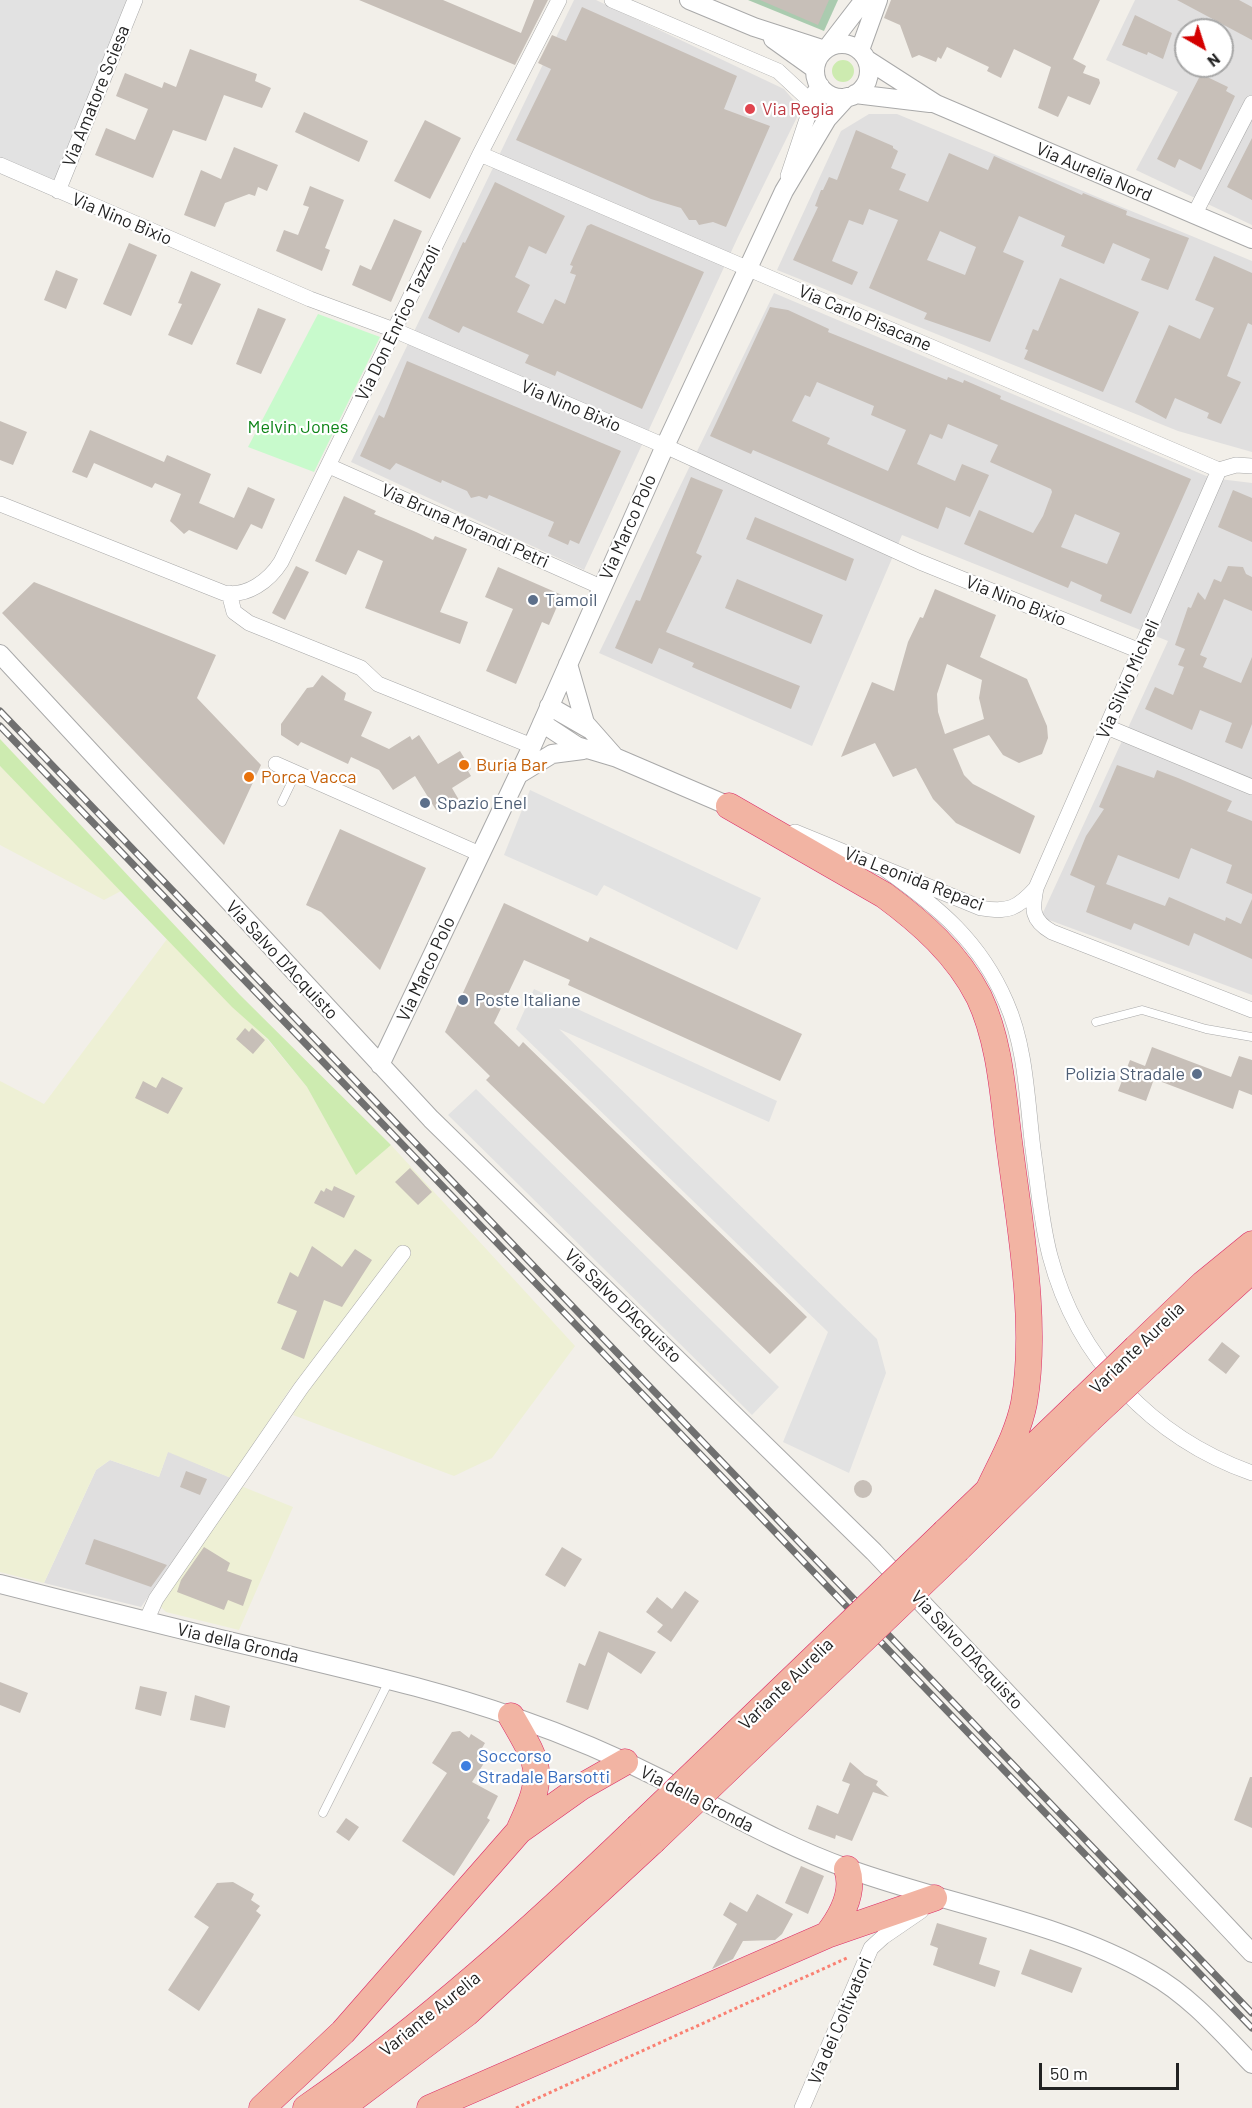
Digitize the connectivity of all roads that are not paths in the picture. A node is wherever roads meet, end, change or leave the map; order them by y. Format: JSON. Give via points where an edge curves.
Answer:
{"nodes":[{"id":1,"x":135,"y":0,"type":"edge"},
{"id":2,"x":559,"y":0,"type":"edge"},
{"id":3,"x":612,"y":0,"type":"edge"},
{"id":4,"x":689,"y":0,"type":"edge"},
{"id":5,"x":864,"y":0,"type":"edge"},
{"id":6,"x":878,"y":0,"type":"edge"},
{"id":7,"x":754,"y":27,"type":"junction"},
{"id":8,"x":826,"y":49,"type":"junction"},
{"id":9,"x":863,"y":55,"type":"junction"},
{"id":10,"x":818,"y":78,"type":"junction"},
{"id":11,"x":851,"y":96,"type":"junction"},
{"id":12,"x":1252,"y":103,"type":"edge"},
{"id":13,"x":809,"y":104,"type":"junction"},
{"id":14,"x":936,"y":104,"type":"junction"},
{"id":15,"x":480,"y":154,"type":"junction"},
{"id":16,"x":0,"y":165,"type":"edge"},
{"id":17,"x":58,"y":191,"type":"junction"},
{"id":18,"x":784,"y":191,"type":"junction"},
{"id":19,"x":1194,"y":215,"type":"junction"},
{"id":20,"x":1252,"y":238,"type":"edge"},
{"id":21,"x":749,"y":267,"type":"junction"},
{"id":22,"x":394,"y":330,"type":"junction"},
{"id":23,"x":665,"y":446,"type":"junction"},
{"id":24,"x":1252,"y":465,"type":"edge"},
{"id":25,"x":329,"y":466,"type":"junction"},
{"id":26,"x":1219,"y":470,"type":"junction"},
{"id":27,"x":0,"y":504,"type":"edge"},
{"id":28,"x":601,"y":587,"type":"junction"},
{"id":29,"x":229,"y":594,"type":"junction"},
{"id":30,"x":1140,"y":651,"type":"junction"},
{"id":31,"x":0,"y":654,"type":"edge"},
{"id":32,"x":568,"y":664,"type":"junction"},
{"id":33,"x":546,"y":715,"type":"junction"},
{"id":34,"x":1107,"y":727,"type":"junction"},
{"id":35,"x":589,"y":729,"type":"junction"},
{"id":36,"x":532,"y":746,"type":"junction"},
{"id":37,"x":588,"y":750,"type":"junction"},
{"id":38,"x":617,"y":758,"type":"junction"},
{"id":39,"x":276,"y":764,"type":"dead end"},
{"id":40,"x":296,"y":773,"type":"junction"},
{"id":41,"x":516,"y":779,"type":"junction"},
{"id":42,"x":1252,"y":787,"type":"edge"},
{"id":43,"x":282,"y":802,"type":"dead end"},
{"id":44,"x":729,"y":806,"type":"junction"},
{"id":45,"x":480,"y":854,"type":"junction"},
{"id":46,"x":886,"y":870,"type":"junction"},
{"id":47,"x":1036,"y":888,"type":"junction"},
{"id":48,"x":1252,"y":1010,"type":"edge"},
{"id":49,"x":1096,"y":1022,"type":"dead end"},
{"id":50,"x":1252,"y":1037,"type":"edge"},
{"id":51,"x":380,"y":1065,"type":"junction"},
{"id":52,"x":1252,"y":1244,"type":"edge"},
{"id":53,"x":403,"y":1254,"type":"dead end"},
{"id":54,"x":1252,"y":1270,"type":"edge"},
{"id":55,"x":1143,"y":1355,"type":"junction"},
{"id":56,"x":1086,"y":1410,"type":"junction"},
{"id":57,"x":1252,"y":1473,"type":"edge"},
{"id":58,"x":988,"y":1491,"type":"junction"},
{"id":59,"x":952,"y":1540,"type":"junction"},
{"id":60,"x":0,"y":1584,"type":"edge"},
{"id":61,"x":146,"y":1621,"type":"junction"},
{"id":62,"x":390,"y":1680,"type":"junction"},
{"id":63,"x":511,"y":1716,"type":"junction"},
{"id":64,"x":625,"y":1762,"type":"junction"},
{"id":65,"x":323,"y":1814,"type":"dead end"},
{"id":66,"x":519,"y":1831,"type":"junction"},
{"id":67,"x":645,"y":1834,"type":"junction"},
{"id":68,"x":847,"y":1869,"type":"junction"},
{"id":69,"x":939,"y":1899,"type":"junction"},
{"id":70,"x":827,"y":1935,"type":"junction"},
{"id":71,"x":1252,"y":1953,"type":"edge"},
{"id":72,"x":1252,"y":2064,"type":"edge"},
{"id":73,"x":262,"y":2108,"type":"edge"},
{"id":74,"x":306,"y":2108,"type":"edge"},
{"id":75,"x":341,"y":2108,"type":"edge"},
{"id":76,"x":430,"y":2108,"type":"edge"},
{"id":77,"x":802,"y":2108,"type":"edge"}],
"edges":[{"from":1,"to":17,"type":"street","name":"Via Amatore Sciesa"},
{"from":2,"to":15,"type":"street","name":"Via Don Enrico Tazzoli"},
{"from":3,"to":13,"type":"street","via":[[774,69],[798,88]]},
{"from":4,"to":7,"type":"street"},
{"from":5,"to":8,"type":"street"},
{"from":6,"to":9,"type":"street"},
{"from":7,"to":8,"type":"street"},
{"from":7,"to":10,"type":"street"},
{"from":8,"to":9,"type":"street","via":[[848,44]]},
{"from":8,"to":10,"type":"street","via":[[817,62]]},
{"from":9,"to":11,"type":"street","via":[[868,76],[864,87]]},
{"from":9,"to":14,"type":"street","name":"Via Aurelia Nord"},
{"from":10,"to":11,"type":"street","via":[[830,94]]},
{"from":10,"to":13,"type":"street"},
{"from":11,"to":14,"type":"street","name":"Via Aurelia Nord"},
{"from":11,"to":18,"type":"street","name":"Via Marco Polo","via":[[823,126]]},
{"from":12,"to":19,"type":"street"},
{"from":13,"to":18,"type":"street"},
{"from":14,"to":19,"type":"street","name":"Via Aurelia Nord"},
{"from":15,"to":21,"type":"street","name":"Via Carlo Pisacane"},
{"from":15,"to":22,"type":"street","name":"Via Don Enrico Tazzoli"},
{"from":16,"to":17,"type":"street","name":"Via Nino Bixio"},
{"from":17,"to":22,"type":"street","name":"Via Nino Bixio","via":[[310,299]]},
{"from":18,"to":21,"type":"street","name":"Via Marco Polo"},
{"from":19,"to":20,"type":"street","name":"Via Aurelia Nord"},
{"from":21,"to":23,"type":"street","name":"Via Marco Polo"},
{"from":21,"to":26,"type":"street","name":"Via Carlo Pisacane"},
{"from":22,"to":23,"type":"street","name":"Via Nino Bixio"},
{"from":22,"to":25,"type":"street","name":"Via Don Enrico Tazzoli"},
{"from":23,"to":28,"type":"street","name":"Via Marco Polo"},
{"from":23,"to":30,"type":"street","name":"Via Nino Bixio","via":[[920,562]]},
{"from":24,"to":26,"type":"street"},
{"from":25,"to":28,"type":"street","name":"Via Bruna Morandi Petri"},
{"from":25,"to":29,"type":"street","name":"Via Don Enrico Tazzoli","via":[[276,570],[256,586]]},
{"from":26,"to":30,"type":"street","name":"Via Silvio Micheli"},
{"from":27,"to":29,"type":"street"},
{"from":28,"to":32,"type":"street","name":"Via Marco Polo"},
{"from":29,"to":36,"type":"street","via":[[234,612],[249,623],[361,668],[378,684]]},
{"from":30,"to":34,"type":"street","name":"Via Silvio Micheli"},
{"from":31,"to":51,"type":"street","name":"Via Salvo D'Acquisto"},
{"from":32,"to":33,"type":"street","name":"Via Marco Polo"},
{"from":32,"to":35,"type":"street"},
{"from":33,"to":35,"type":"street"},
{"from":33,"to":36,"type":"street","name":"Via Marco Polo"},
{"from":33,"to":37,"type":"street","name":"Via Leonida Repaci","via":[[562,738]]},
{"from":34,"to":42,"type":"street"},
{"from":34,"to":47,"type":"street","name":"Via Silvio Micheli"},
{"from":35,"to":38,"type":"street"},
{"from":36,"to":41,"type":"street","name":"Via Marco Polo"},
{"from":37,"to":38,"type":"street","name":"Via Leonida Repaci"},
{"from":37,"to":41,"type":"street","via":[[548,755]]},
{"from":38,"to":44,"type":"street","name":"Via Leonida Repaci"},
{"from":39,"to":40,"type":"street"},
{"from":40,"to":43,"type":"lane"},
{"from":40,"to":45,"type":"street"},
{"from":41,"to":45,"type":"street","name":"Via Marco Polo"},
{"from":44,"to":46,"type":"street","name":"Via Leonida Repaci"},
{"from":44,"to":58,"type":"highway","via":[[884,895],[912,916],[959,965],[982,1006],[1003,1088],[1029,1341],[1023,1405]]},
{"from":45,"to":51,"type":"street","name":"Via Marco Polo"},
{"from":46,"to":47,"type":"street","name":"Via Leonida Repaci","via":[[987,909],[1018,906]]},
{"from":46,"to":57,"type":"street","via":[[951,920],[984,961],[1008,1005],[1022,1058],[1050,1256],[1069,1309],[1092,1353],[1132,1400],[1163,1426],[1189,1444]]},
{"from":47,"to":48,"type":"street","via":[[1034,917],[1052,932]]},
{"from":49,"to":50,"type":"lane","via":[[1142,1010],[1206,1029]]},
{"from":51,"to":71,"type":"street","name":"Via Salvo D'Acquisto","via":[[874,1552]]},
{"from":52,"to":55,"type":"highway","name":"Variante Aurelia","via":[[1218,1270]]},
{"from":53,"to":61,"type":"street","via":[[301,1388],[156,1599]]},
{"from":54,"to":55,"type":"highway","name":"Variante Aurelia"},
{"from":55,"to":56,"type":"highway","name":"Variante Aurelia","bridge":true},
{"from":56,"to":58,"type":"highway","name":"Variante Aurelia"},
{"from":56,"to":59,"type":"highway","name":"Variante Aurelia"},
{"from":58,"to":59,"type":"highway","name":"Variante Aurelia"},
{"from":59,"to":67,"type":"highway","name":"Variante Aurelia","bridge":true},
{"from":60,"to":61,"type":"street","name":"Via della Gronda"},
{"from":61,"to":62,"type":"street","name":"Via della Gronda"},
{"from":62,"to":63,"type":"street","name":"Via della Gronda"},
{"from":62,"to":65,"type":"lane"},
{"from":63,"to":64,"type":"street","name":"Via della Gronda"},
{"from":63,"to":66,"type":"highway","via":[[538,1770],[535,1795]]},
{"from":64,"to":66,"type":"highway","via":[[581,1787]]},
{"from":64,"to":68,"type":"street","name":"Via della Gronda","via":[[785,1843]]},
{"from":66,"to":73,"type":"highway","via":[[343,2032]]},
{"from":67,"to":74,"type":"highway","name":"Variante Aurelia","via":[[405,2037]]},
{"from":67,"to":75,"type":"highway","name":"Variante Aurelia","via":[[467,2013]]},
{"from":68,"to":69,"type":"street","name":"Via della Gronda"},
{"from":68,"to":70,"type":"highway","via":[[849,1891],[839,1918]]},
{"from":69,"to":70,"type":"highway"},
{"from":69,"to":72,"type":"street","name":"Via della Gronda","via":[[1038,1927],[1153,1974],[1190,2002]]},
{"from":69,"to":77,"type":"street","name":"Via dei Coltivatori","via":[[871,1948]]},
{"from":70,"to":76,"type":"highway"}]}
